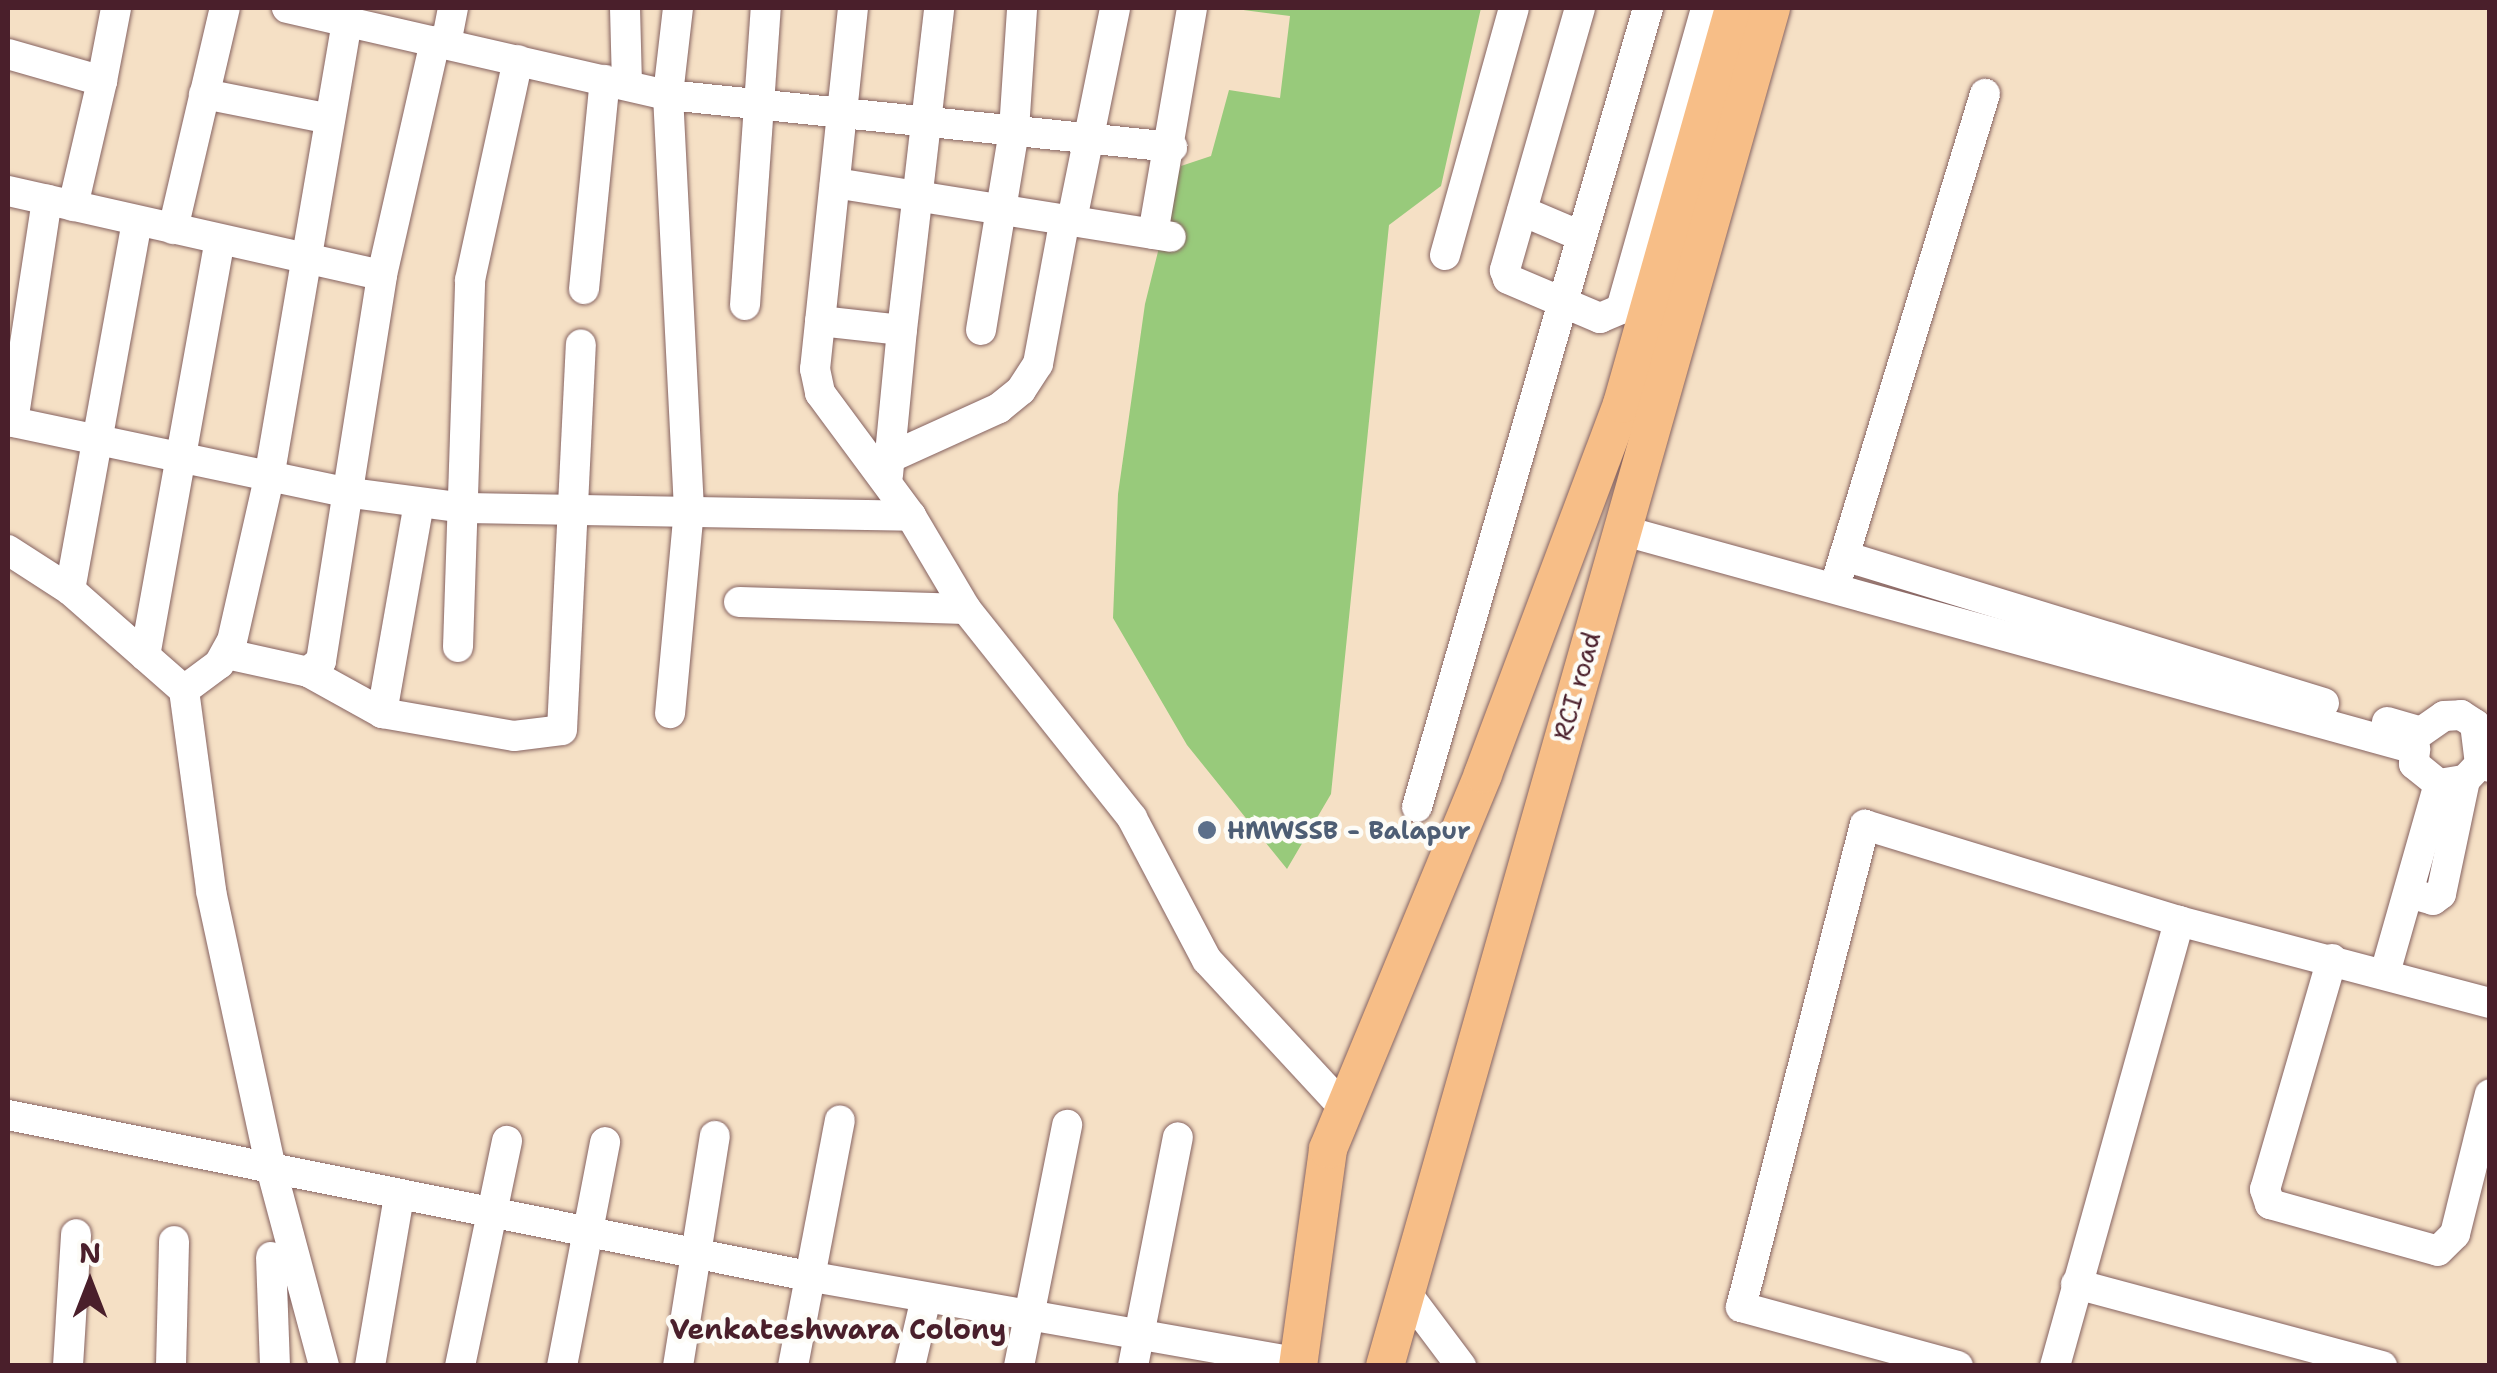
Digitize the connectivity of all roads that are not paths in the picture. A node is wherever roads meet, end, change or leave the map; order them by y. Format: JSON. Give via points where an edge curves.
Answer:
{"nodes":[{"id":1,"x":116,"y":8,"type":"edge"},
{"id":2,"x":225,"y":8,"type":"edge"},
{"id":3,"x":287,"y":8,"type":"edge"},
{"id":4,"x":453,"y":8,"type":"edge"},
{"id":5,"x":626,"y":8,"type":"edge"},
{"id":6,"x":678,"y":8,"type":"edge"},
{"id":7,"x":766,"y":8,"type":"edge"},
{"id":8,"x":853,"y":8,"type":"edge"},
{"id":9,"x":939,"y":8,"type":"edge"},
{"id":10,"x":1022,"y":8,"type":"edge"},
{"id":11,"x":1116,"y":8,"type":"edge"},
{"id":12,"x":1192,"y":8,"type":"edge"},
{"id":13,"x":1514,"y":8,"type":"edge"},
{"id":14,"x":1580,"y":8,"type":"edge"},
{"id":15,"x":1648,"y":8,"type":"edge"},
{"id":16,"x":1706,"y":8,"type":"edge"},
{"id":17,"x":1734,"y":8,"type":"edge"},
{"id":18,"x":1771,"y":8,"type":"edge"},
{"id":19,"x":347,"y":21,"type":"junction"},
{"id":20,"x":441,"y":43,"type":"junction"},
{"id":21,"x":518,"y":60,"type":"junction"},
{"id":22,"x":9,"y":62,"type":"edge"},
{"id":23,"x":102,"y":81,"type":"junction"},
{"id":24,"x":616,"y":83,"type":"junction"},
{"id":25,"x":204,"y":94,"type":"junction"},
{"id":26,"x":1985,"y":94,"type":"dead end"},
{"id":27,"x":668,"y":95,"type":"junction"},
{"id":28,"x":755,"y":106,"type":"junction"},
{"id":29,"x":842,"y":117,"type":"junction"},
{"id":30,"x":330,"y":119,"type":"junction"},
{"id":31,"x":930,"y":123,"type":"junction"},
{"id":32,"x":1014,"y":130,"type":"junction"},
{"id":33,"x":1086,"y":136,"type":"junction"},
{"id":34,"x":1172,"y":148,"type":"junction"},
{"id":35,"x":835,"y":183,"type":"junction"},
{"id":36,"x":8,"y":191,"type":"edge"},
{"id":37,"x":919,"y":194,"type":"junction"},
{"id":38,"x":60,"y":203,"type":"junction"},
{"id":39,"x":1002,"y":208,"type":"junction"},
{"id":40,"x":1522,"y":211,"type":"junction"},
{"id":41,"x":1068,"y":219,"type":"junction"},
{"id":42,"x":138,"y":221,"type":"junction"},
{"id":43,"x":172,"y":229,"type":"junction"},
{"id":44,"x":1581,"y":236,"type":"junction"},
{"id":45,"x":220,"y":240,"type":"junction"},
{"id":46,"x":1444,"y":255,"type":"dead end"},
{"id":47,"x":304,"y":260,"type":"junction"},
{"id":48,"x":382,"y":275,"type":"junction"},
{"id":49,"x":584,"y":288,"type":"dead end"},
{"id":50,"x":1562,"y":304,"type":"junction"},
{"id":51,"x":745,"y":305,"type":"dead end"},
{"id":52,"x":820,"y":320,"type":"junction"},
{"id":53,"x":902,"y":330,"type":"junction"},
{"id":54,"x":981,"y":330,"type":"dead end"},
{"id":55,"x":580,"y":344,"type":"dead end"},
{"id":56,"x":10,"y":422,"type":"edge"},
{"id":57,"x":96,"y":438,"type":"junction"},
{"id":58,"x":180,"y":458,"type":"junction"},
{"id":59,"x":888,"y":470,"type":"junction"},
{"id":60,"x":269,"y":478,"type":"junction"},
{"id":61,"x":344,"y":492,"type":"junction"},
{"id":62,"x":419,"y":502,"type":"junction"},
{"id":63,"x":572,"y":506,"type":"junction"},
{"id":64,"x":466,"y":508,"type":"junction"},
{"id":65,"x":689,"y":509,"type":"junction"},
{"id":66,"x":911,"y":516,"type":"junction"},
{"id":67,"x":1621,"y":530,"type":"junction"},
{"id":68,"x":8,"y":550,"type":"edge"},
{"id":69,"x":1844,"y":556,"type":"junction"},
{"id":70,"x":1835,"y":586,"type":"junction"},
{"id":71,"x":70,"y":590,"type":"junction"},
{"id":72,"x":739,"y":602,"type":"dead end"},
{"id":73,"x":966,"y":609,"type":"junction"},
{"id":74,"x":458,"y":648,"type":"dead end"},
{"id":75,"x":228,"y":654,"type":"junction"},
{"id":76,"x":145,"y":656,"type":"junction"},
{"id":77,"x":308,"y":672,"type":"junction"},
{"id":78,"x":184,"y":690,"type":"junction"},
{"id":79,"x":382,"y":712,"type":"junction"},
{"id":80,"x":670,"y":712,"type":"dead end"},
{"id":81,"x":1499,"y":731,"type":"junction"},
{"id":82,"x":2418,"y":741,"type":"junction"},
{"id":83,"x":1559,"y":752,"type":"junction"},
{"id":84,"x":2474,"y":765,"type":"edge"},
{"id":85,"x":1417,"y":807,"type":"dead end"},
{"id":86,"x":2179,"y":922,"type":"junction"},
{"id":87,"x":2332,"y":959,"type":"junction"},
{"id":88,"x":2385,"y":973,"type":"junction"},
{"id":89,"x":2490,"y":1003,"type":"edge"},
{"id":90,"x":2490,"y":1094,"type":"edge"},
{"id":91,"x":1342,"y":1106,"type":"junction"},
{"id":92,"x":8,"y":1115,"type":"edge"},
{"id":93,"x":840,"y":1120,"type":"dead end"},
{"id":94,"x":1067,"y":1125,"type":"dead end"},
{"id":95,"x":715,"y":1136,"type":"dead end"},
{"id":96,"x":1178,"y":1137,"type":"dead end"},
{"id":97,"x":507,"y":1141,"type":"dead end"},
{"id":98,"x":605,"y":1142,"type":"dead end"},
{"id":99,"x":270,"y":1164,"type":"junction"},
{"id":100,"x":399,"y":1197,"type":"junction"},
{"id":101,"x":494,"y":1216,"type":"junction"},
{"id":102,"x":76,"y":1234,"type":"dead end"},
{"id":103,"x":591,"y":1234,"type":"junction"},
{"id":104,"x":174,"y":1241,"type":"dead end"},
{"id":105,"x":700,"y":1255,"type":"junction"},
{"id":106,"x":271,"y":1257,"type":"dead end"},
{"id":107,"x":813,"y":1277,"type":"junction"},
{"id":108,"x":2076,"y":1284,"type":"junction"},
{"id":109,"x":1407,"y":1294,"type":"junction"},
{"id":110,"x":926,"y":1298,"type":"junction"},
{"id":111,"x":1031,"y":1318,"type":"junction"},
{"id":112,"x":1136,"y":1352,"type":"edge"},
{"id":113,"x":1299,"y":1364,"type":"edge"},
{"id":114,"x":68,"y":1366,"type":"edge"},
{"id":115,"x":170,"y":1366,"type":"edge"},
{"id":116,"x":275,"y":1366,"type":"edge"},
{"id":117,"x":324,"y":1366,"type":"edge"},
{"id":118,"x":370,"y":1366,"type":"edge"},
{"id":119,"x":460,"y":1366,"type":"edge"},
{"id":120,"x":562,"y":1366,"type":"edge"},
{"id":121,"x":678,"y":1366,"type":"edge"},
{"id":122,"x":793,"y":1366,"type":"edge"},
{"id":123,"x":910,"y":1366,"type":"edge"},
{"id":124,"x":1020,"y":1366,"type":"edge"},
{"id":125,"x":1386,"y":1366,"type":"edge"},
{"id":126,"x":1461,"y":1366,"type":"edge"},
{"id":127,"x":1958,"y":1366,"type":"edge"},
{"id":128,"x":2055,"y":1366,"type":"edge"},
{"id":129,"x":2382,"y":1366,"type":"edge"}],
"edges":[{"from":1,"to":23,"type":"street"},
{"from":2,"to":25,"type":"street"},
{"from":3,"to":19,"type":"street"},
{"from":4,"to":20,"type":"street"},
{"from":5,"to":24,"type":"street"},
{"from":6,"to":27,"type":"street"},
{"from":7,"to":28,"type":"street"},
{"from":8,"to":29,"type":"street"},
{"from":9,"to":31,"type":"street"},
{"from":10,"to":32,"type":"street"},
{"from":11,"to":33,"type":"street"},
{"from":12,"to":34,"type":"street"},
{"from":13,"to":46,"type":"street"},
{"from":14,"to":40,"type":"street"},
{"from":15,"to":44,"type":"street"},
{"from":16,"to":50,"type":"street","via":[[1620,308],[1600,318]]},
{"from":17,"to":81,"type":"main road","via":[[1622,404]]},
{"from":18,"to":67,"type":"main road","name":"RCI road"},
{"from":19,"to":20,"type":"street"},
{"from":19,"to":30,"type":"street"},
{"from":20,"to":21,"type":"street"},
{"from":20,"to":48,"type":"street"},
{"from":21,"to":24,"type":"street"},
{"from":21,"to":64,"type":"street","via":[[470,280]]},
{"from":22,"to":23,"type":"street"},
{"from":23,"to":38,"type":"street"},
{"from":24,"to":27,"type":"street"},
{"from":24,"to":49,"type":"street"},
{"from":25,"to":30,"type":"street"},
{"from":25,"to":43,"type":"street"},
{"from":26,"to":69,"type":"street"},
{"from":27,"to":28,"type":"street"},
{"from":27,"to":65,"type":"street"},
{"from":28,"to":29,"type":"street"},
{"from":28,"to":51,"type":"street"},
{"from":29,"to":31,"type":"street"},
{"from":29,"to":35,"type":"street"},
{"from":30,"to":47,"type":"street"},
{"from":31,"to":32,"type":"street"},
{"from":31,"to":37,"type":"street"},
{"from":32,"to":33,"type":"street"},
{"from":32,"to":39,"type":"street"},
{"from":33,"to":34,"type":"street"},
{"from":33,"to":41,"type":"street"},
{"from":34,"to":41,"type":"street","via":[[1162,235]]},
{"from":35,"to":37,"type":"street"},
{"from":35,"to":52,"type":"street"},
{"from":36,"to":38,"type":"street"},
{"from":37,"to":39,"type":"street"},
{"from":37,"to":53,"type":"street"},
{"from":38,"to":42,"type":"street"},
{"from":38,"to":56,"type":"street"},
{"from":39,"to":41,"type":"street"},
{"from":39,"to":54,"type":"street"},
{"from":40,"to":44,"type":"street"},
{"from":40,"to":50,"type":"street","via":[[1508,280]]},
{"from":41,"to":59,"type":"street","via":[[1038,364],[1021,390]]},
{"from":42,"to":43,"type":"street"},
{"from":42,"to":57,"type":"street"},
{"from":43,"to":45,"type":"street"},
{"from":44,"to":50,"type":"street"},
{"from":45,"to":47,"type":"street"},
{"from":45,"to":58,"type":"street"},
{"from":47,"to":48,"type":"street"},
{"from":47,"to":60,"type":"street"},
{"from":48,"to":61,"type":"street"},
{"from":50,"to":85,"type":"street"},
{"from":52,"to":53,"type":"street"},
{"from":52,"to":59,"type":"street","via":[[816,383]]},
{"from":53,"to":59,"type":"street"},
{"from":55,"to":63,"type":"street"},
{"from":56,"to":57,"type":"street"},
{"from":57,"to":58,"type":"street"},
{"from":57,"to":71,"type":"street"},
{"from":58,"to":60,"type":"street"},
{"from":58,"to":76,"type":"street"},
{"from":59,"to":66,"type":"street"},
{"from":60,"to":61,"type":"street"},
{"from":60,"to":75,"type":"street"},
{"from":61,"to":62,"type":"street"},
{"from":61,"to":77,"type":"street","via":[[322,661]]},
{"from":62,"to":64,"type":"street"},
{"from":62,"to":79,"type":"street"},
{"from":63,"to":64,"type":"street"},
{"from":63,"to":65,"type":"street"},
{"from":63,"to":79,"type":"street","via":[[562,730],[514,736]]},
{"from":64,"to":74,"type":"street"},
{"from":65,"to":66,"type":"street"},
{"from":65,"to":80,"type":"street"},
{"from":66,"to":73,"type":"street"},
{"from":67,"to":70,"type":"street"},
{"from":67,"to":83,"type":"main road","name":"RCI road"},
{"from":68,"to":71,"type":"street"},
{"from":69,"to":70,"type":"street"},
{"from":69,"to":82,"type":"street"},
{"from":70,"to":82,"type":"street"},
{"from":71,"to":76,"type":"street"},
{"from":72,"to":73,"type":"street"},
{"from":73,"to":91,"type":"street","via":[[1132,818],[1206,960]]},
{"from":75,"to":77,"type":"street"},
{"from":75,"to":78,"type":"street"},
{"from":76,"to":78,"type":"street"},
{"from":77,"to":79,"type":"street"},
{"from":78,"to":99,"type":"street","via":[[211,891]]},
{"from":81,"to":83,"type":"main road"},
{"from":81,"to":91,"type":"main road"},
{"from":82,"to":84,"type":"street","via":[[2414,764]]},
{"from":82,"to":84,"type":"street","via":[[2444,716],[2460,715],[2475,724]]},
{"from":83,"to":109,"type":"main road","name":"RCI road"},
{"from":84,"to":88,"type":"street","via":[[2441,894],[2433,900],[2409,892]]},
{"from":86,"to":87,"type":"street"},
{"from":86,"to":108,"type":"street"},
{"from":86,"to":127,"type":"street","via":[[1865,826],[1741,1307]]},
{"from":87,"to":88,"type":"street"},
{"from":87,"to":90,"type":"street","via":[[2265,1188],[2270,1204],[2438,1251],[2454,1234]]},
{"from":88,"to":89,"type":"street"},
{"from":91,"to":113,"type":"main road","via":[[1328,1149]]},
{"from":92,"to":99,"type":"street"},
{"from":93,"to":107,"type":"street"},
{"from":94,"to":111,"type":"street"},
{"from":95,"to":105,"type":"street"},
{"from":96,"to":112,"type":"street"},
{"from":97,"to":101,"type":"street"},
{"from":98,"to":103,"type":"street"},
{"from":99,"to":100,"type":"street"},
{"from":99,"to":117,"type":"street"},
{"from":100,"to":101,"type":"street"},
{"from":100,"to":118,"type":"street"},
{"from":101,"to":103,"type":"street"},
{"from":101,"to":119,"type":"street"},
{"from":102,"to":114,"type":"street"},
{"from":103,"to":105,"type":"street"},
{"from":103,"to":120,"type":"street"},
{"from":104,"to":115,"type":"street"},
{"from":105,"to":107,"type":"street"},
{"from":105,"to":121,"type":"street"},
{"from":106,"to":116,"type":"street"},
{"from":107,"to":110,"type":"street"},
{"from":107,"to":122,"type":"street"},
{"from":108,"to":128,"type":"street"},
{"from":108,"to":129,"type":"street"},
{"from":109,"to":125,"type":"main road","name":"RCI road"},
{"from":109,"to":126,"type":"street"},
{"from":110,"to":111,"type":"street"},
{"from":110,"to":123,"type":"street"},
{"from":111,"to":112,"type":"street"},
{"from":111,"to":124,"type":"street"},
{"from":112,"to":113,"type":"street"}]}
